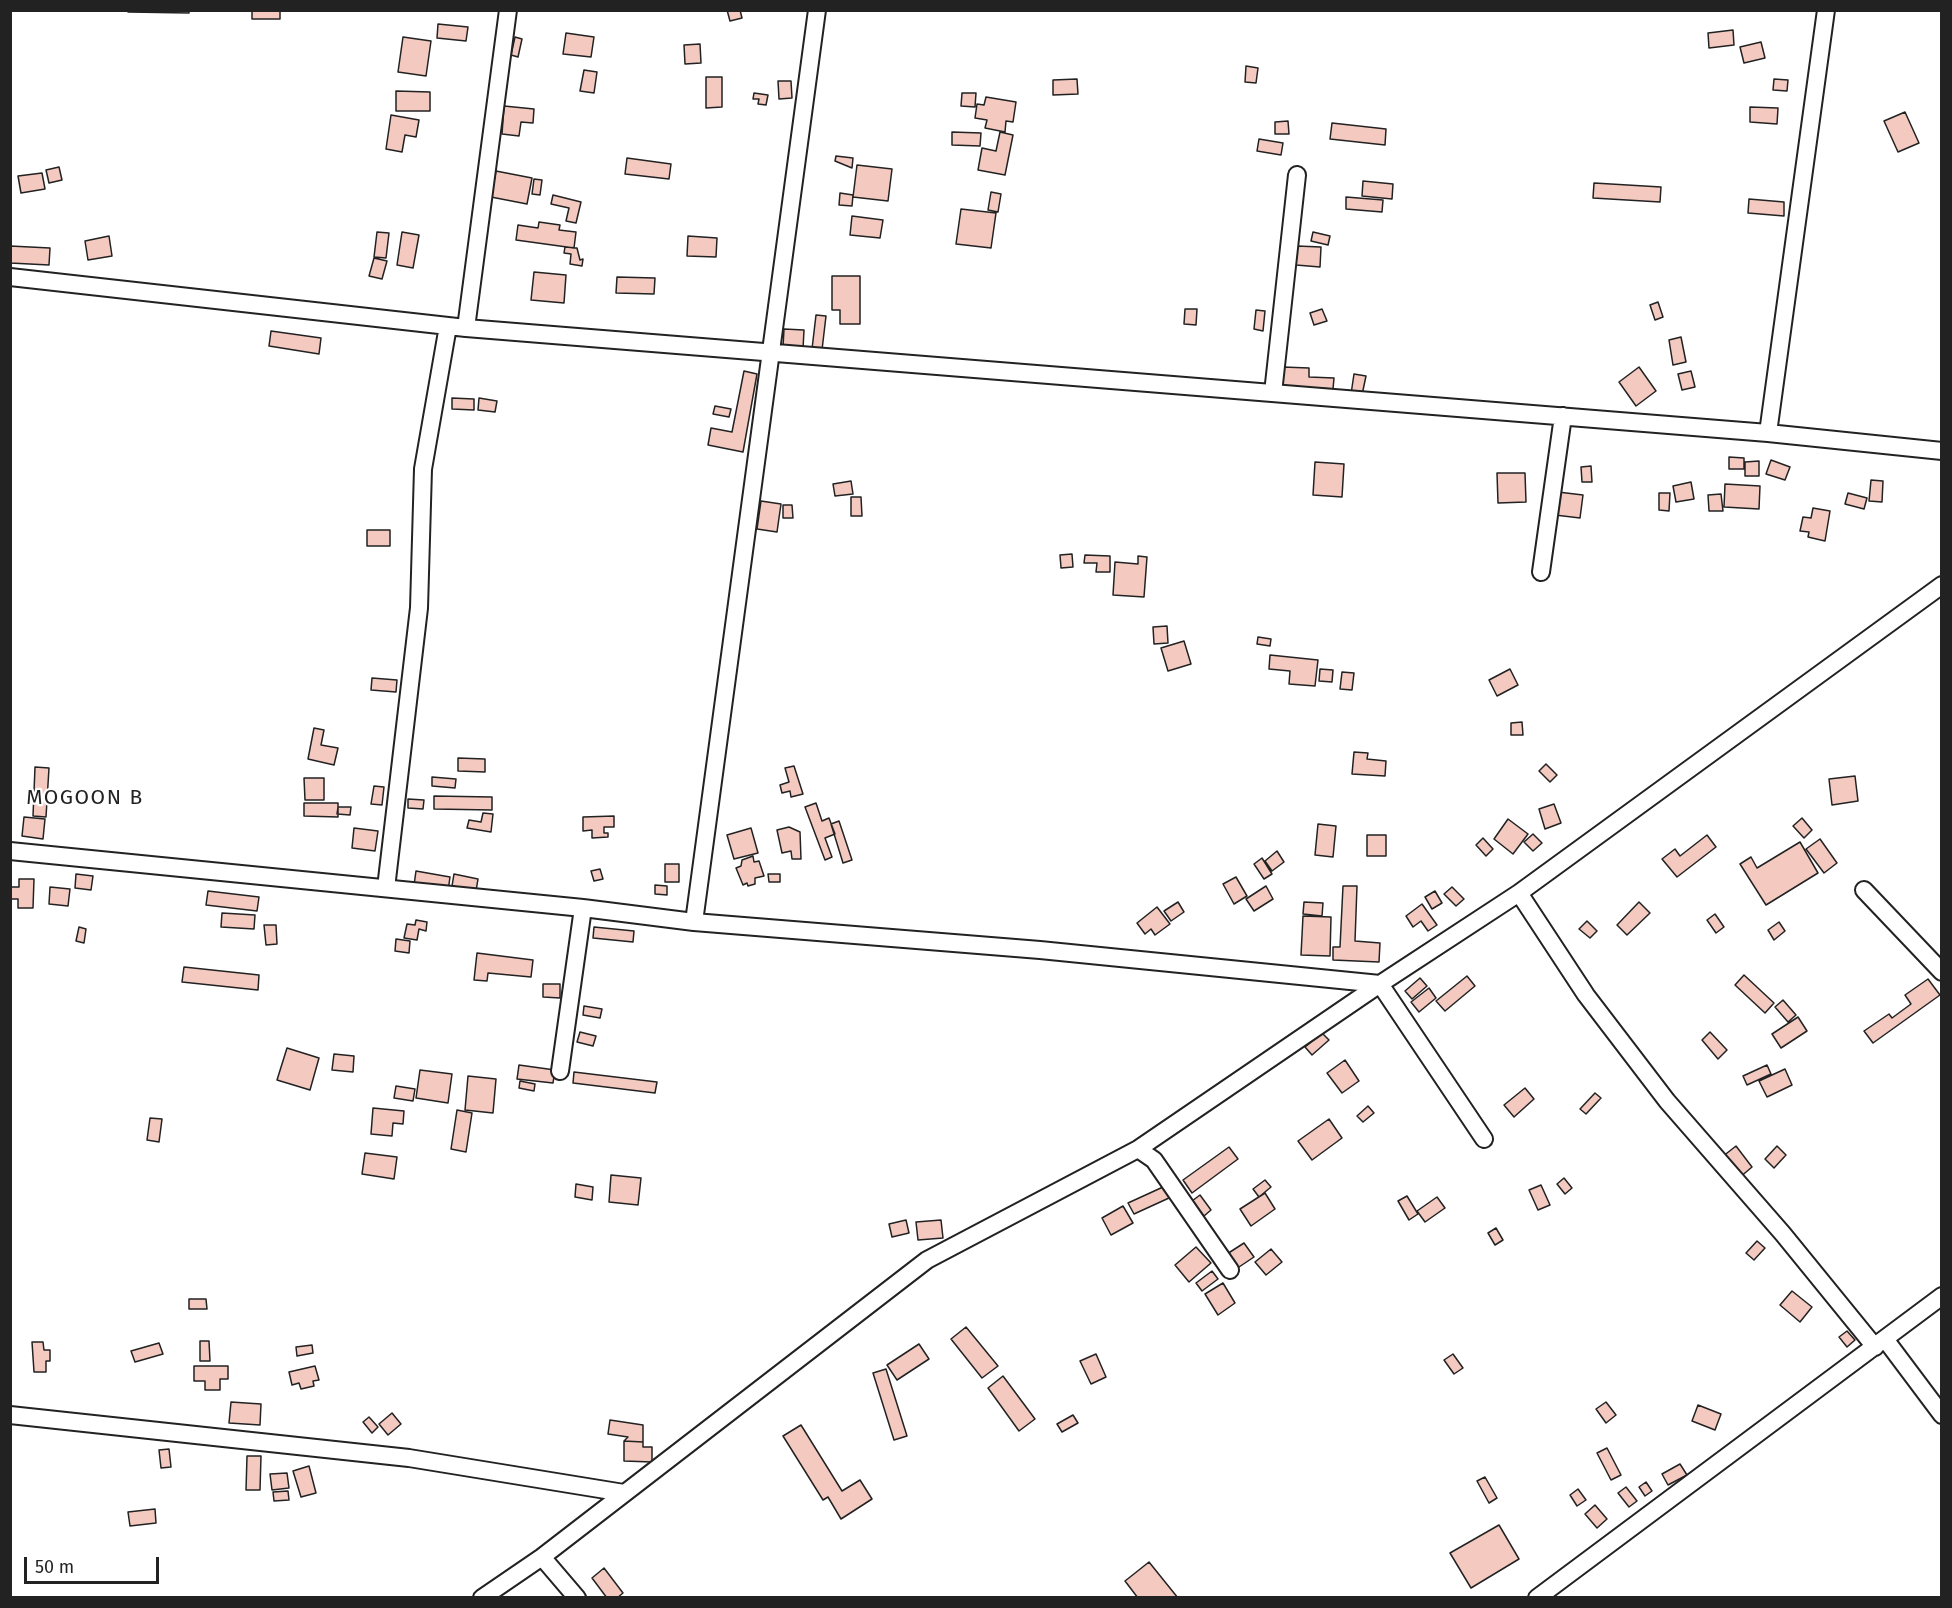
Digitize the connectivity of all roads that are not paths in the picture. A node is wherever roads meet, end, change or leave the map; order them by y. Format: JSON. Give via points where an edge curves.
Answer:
{"nodes":[{"id":1,"x":508,"y":10,"type":"edge"},
{"id":2,"x":817,"y":10,"type":"edge"},
{"id":3,"x":1826,"y":10,"type":"edge"},
{"id":4,"x":1297,"y":175,"type":"dead end"},
{"id":5,"x":10,"y":277,"type":"edge"},
{"id":6,"x":448,"y":326,"type":"junction"},
{"id":7,"x":466,"y":328,"type":"junction"},
{"id":8,"x":770,"y":353,"type":"junction"},
{"id":9,"x":1273,"y":393,"type":"junction"},
{"id":10,"x":1563,"y":416,"type":"junction"},
{"id":11,"x":1768,"y":433,"type":"junction"},
{"id":12,"x":1941,"y":451,"type":"edge"},
{"id":13,"x":1541,"y":572,"type":"dead end"},
{"id":14,"x":1941,"y":585,"type":"edge"},
{"id":15,"x":10,"y":851,"type":"edge"},
{"id":16,"x":386,"y":888,"type":"junction"},
{"id":17,"x":1864,"y":890,"type":"dead end"},
{"id":18,"x":1519,"y":893,"type":"junction"},
{"id":19,"x":583,"y":908,"type":"junction"},
{"id":20,"x":694,"y":922,"type":"junction"},
{"id":21,"x":1941,"y":972,"type":"edge"},
{"id":22,"x":1380,"y":984,"type":"junction"},
{"id":23,"x":560,"y":1071,"type":"dead end"},
{"id":24,"x":1484,"y":1139,"type":"dead end"},
{"id":25,"x":1138,"y":1149,"type":"junction"},
{"id":26,"x":1230,"y":1270,"type":"dead end"},
{"id":27,"x":1941,"y":1296,"type":"edge"},
{"id":28,"x":1880,"y":1343,"type":"junction"},
{"id":29,"x":10,"y":1415,"type":"edge"},
{"id":30,"x":1941,"y":1415,"type":"edge"},
{"id":31,"x":624,"y":1493,"type":"junction"},
{"id":32,"x":542,"y":1557,"type":"junction"},
{"id":33,"x":482,"y":1598,"type":"edge"},
{"id":34,"x":577,"y":1598,"type":"edge"},
{"id":35,"x":1537,"y":1598,"type":"edge"}],
"edges":[{"from":1,"to":7,"type":"street"},
{"from":2,"to":8,"type":"street"},
{"from":3,"to":11,"type":"street"},
{"from":4,"to":9,"type":"street"},
{"from":5,"to":6,"type":"street"},
{"from":6,"to":7,"type":"street"},
{"from":6,"to":16,"type":"street","via":[[423,469],[419,608]]},
{"from":7,"to":8,"type":"street"},
{"from":8,"to":9,"type":"street"},
{"from":8,"to":20,"type":"street"},
{"from":9,"to":10,"type":"street"},
{"from":10,"to":11,"type":"street"},
{"from":10,"to":13,"type":"street"},
{"from":11,"to":12,"type":"street"},
{"from":14,"to":18,"type":"street"},
{"from":15,"to":16,"type":"street"},
{"from":16,"to":19,"type":"street"},
{"from":17,"to":21,"type":"street"},
{"from":18,"to":22,"type":"street"},
{"from":18,"to":28,"type":"street","via":[[1586,995],[1667,1101]]},
{"from":19,"to":20,"type":"street"},
{"from":19,"to":23,"type":"street"},
{"from":20,"to":22,"type":"street"},
{"from":22,"to":24,"type":"street"},
{"from":22,"to":25,"type":"street"},
{"from":25,"to":26,"type":"street","via":[[1154,1160]]},
{"from":25,"to":31,"type":"street","via":[[927,1260]]},
{"from":27,"to":28,"type":"street"},
{"from":28,"to":30,"type":"street"},
{"from":28,"to":35,"type":"street"},
{"from":29,"to":31,"type":"street","via":[[409,1458]]},
{"from":31,"to":32,"type":"street"},
{"from":32,"to":33,"type":"street"},
{"from":32,"to":34,"type":"street"}]}
